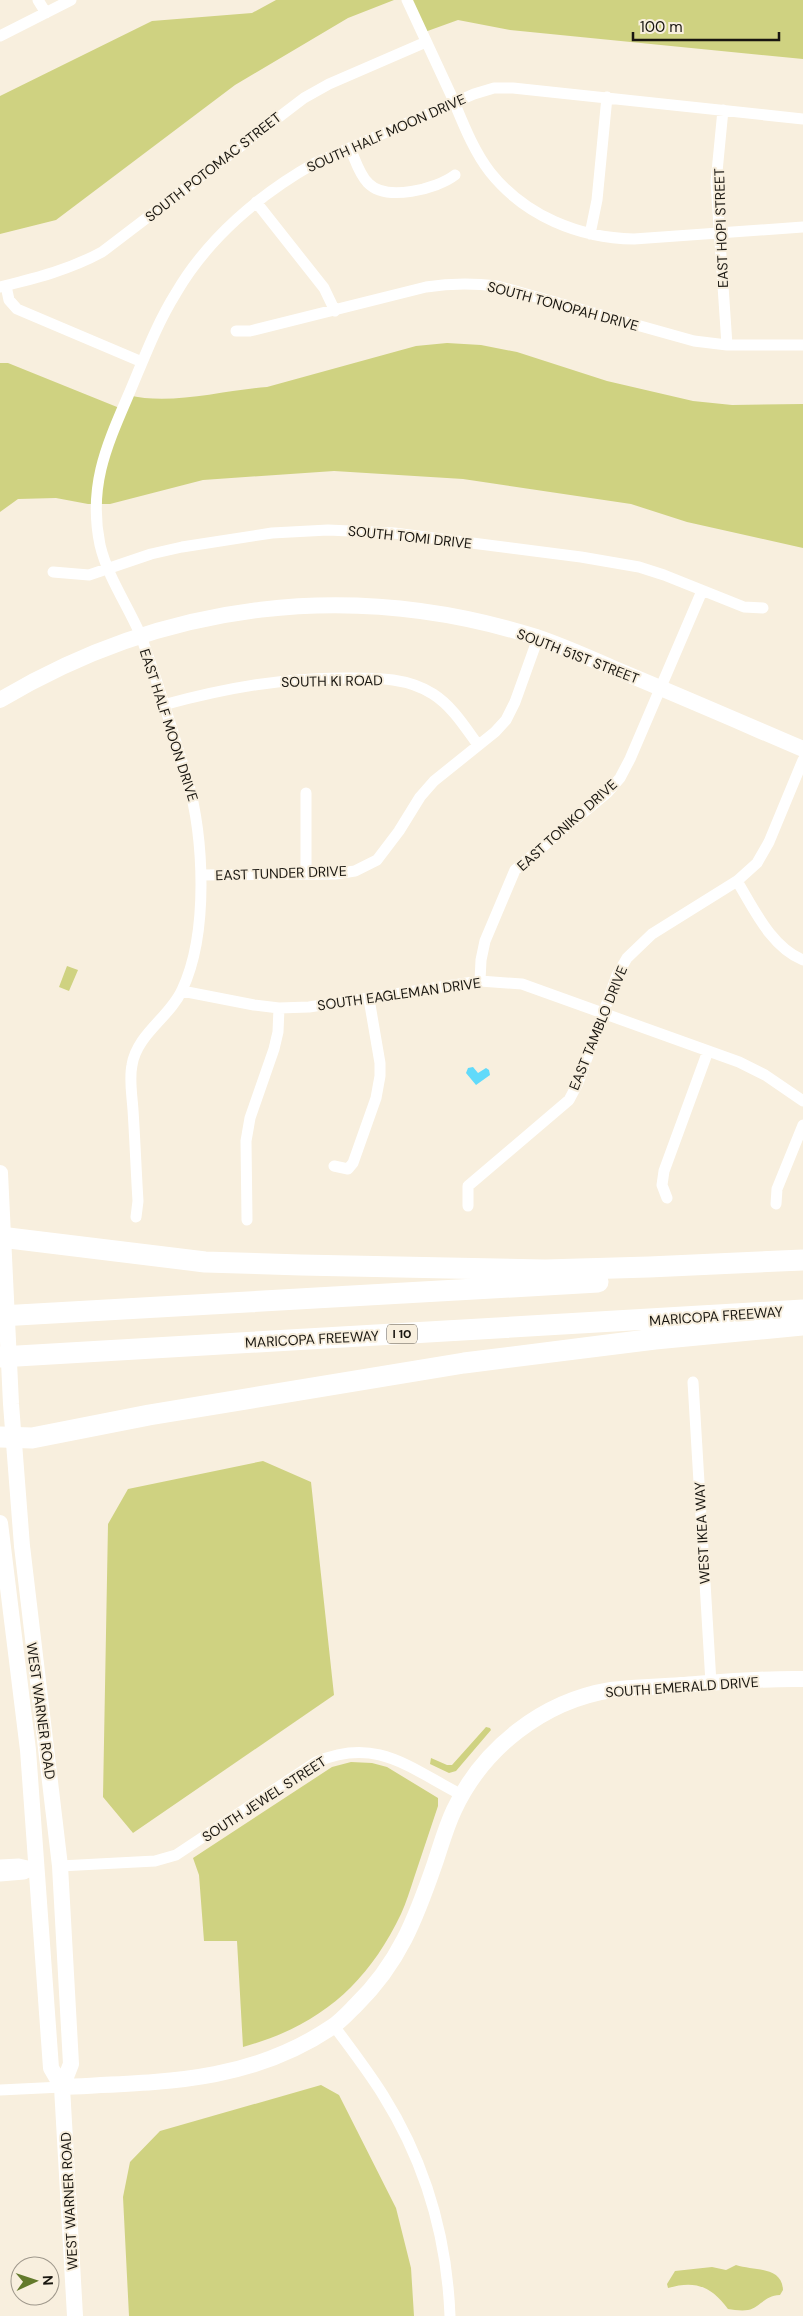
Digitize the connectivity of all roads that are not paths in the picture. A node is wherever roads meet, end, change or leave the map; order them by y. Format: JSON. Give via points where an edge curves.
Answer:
{"nodes":[{"id":1,"x":38,"y":0,"type":"edge"},
{"id":2,"x":71,"y":0,"type":"edge"},
{"id":3,"x":407,"y":0,"type":"edge"},
{"id":4,"x":46,"y":13,"type":"junction"},
{"id":5,"x":0,"y":36,"type":"edge"},
{"id":6,"x":426,"y":42,"type":"junction"},
{"id":7,"x":607,"y":96,"type":"junction"},
{"id":8,"x":454,"y":103,"type":"junction"},
{"id":9,"x":723,"y":110,"type":"junction"},
{"id":10,"x":803,"y":119,"type":"edge"},
{"id":11,"x":350,"y":148,"type":"junction"},
{"id":12,"x":455,"y":175,"type":"dead end"},
{"id":13,"x":256,"y":202,"type":"junction"},
{"id":14,"x":803,"y":227,"type":"edge"},
{"id":15,"x":720,"y":232,"type":"junction"},
{"id":16,"x":590,"y":234,"type":"junction"},
{"id":17,"x":3,"y":286,"type":"edge"},
{"id":18,"x":335,"y":311,"type":"junction"},
{"id":19,"x":236,"y":331,"type":"dead end"},
{"id":20,"x":727,"y":345,"type":"junction"},
{"id":21,"x":803,"y":345,"type":"edge"},
{"id":22,"x":142,"y":362,"type":"junction"},
{"id":23,"x":107,"y":569,"type":"junction"},
{"id":24,"x":54,"y":572,"type":"dead end"},
{"id":25,"x":702,"y":591,"type":"junction"},
{"id":26,"x":763,"y":608,"type":"dead end"},
{"id":27,"x":140,"y":635,"type":"junction"},
{"id":28,"x":538,"y":638,"type":"junction"},
{"id":29,"x":661,"y":688,"type":"junction"},
{"id":30,"x":0,"y":700,"type":"edge"},
{"id":31,"x":163,"y":705,"type":"junction"},
{"id":32,"x":478,"y":744,"type":"junction"},
{"id":33,"x":803,"y":749,"type":"edge"},
{"id":34,"x":803,"y":760,"type":"edge"},
{"id":35,"x":306,"y":793,"type":"dead end"},
{"id":36,"x":306,"y":874,"type":"junction"},
{"id":37,"x":201,"y":875,"type":"junction"},
{"id":38,"x":737,"y":881,"type":"junction"},
{"id":39,"x":803,"y":960,"type":"edge"},
{"id":40,"x":480,"y":981,"type":"junction"},
{"id":41,"x":182,"y":991,"type":"junction"},
{"id":42,"x":369,"y":999,"type":"junction"},
{"id":43,"x":279,"y":1008,"type":"junction"},
{"id":44,"x":604,"y":1012,"type":"junction"},
{"id":45,"x":708,"y":1051,"type":"junction"},
{"id":46,"x":803,"y":1101,"type":"edge"},
{"id":47,"x":803,"y":1125,"type":"edge"},
{"id":48,"x":334,"y":1166,"type":"dead end"},
{"id":49,"x":0,"y":1173,"type":"edge"},
{"id":50,"x":667,"y":1198,"type":"dead end"},
{"id":51,"x":776,"y":1204,"type":"dead end"},
{"id":52,"x":468,"y":1206,"type":"dead end"},
{"id":53,"x":136,"y":1217,"type":"dead end"},
{"id":54,"x":247,"y":1220,"type":"dead end"},
{"id":55,"x":1,"y":1237,"type":"edge"},
{"id":56,"x":803,"y":1260,"type":"edge"},
{"id":57,"x":803,"y":1270,"type":"edge"},
{"id":58,"x":803,"y":1310,"type":"edge"},
{"id":59,"x":4,"y":1325,"type":"edge"},
{"id":60,"x":803,"y":1325,"type":"edge"},
{"id":61,"x":0,"y":1356,"type":"edge"},
{"id":62,"x":693,"y":1382,"type":"dead end"},
{"id":63,"x":7,"y":1437,"type":"edge"},
{"id":64,"x":0,"y":1523,"type":"edge"},
{"id":65,"x":803,"y":1679,"type":"edge"},
{"id":66,"x":711,"y":1683,"type":"junction"},
{"id":67,"x":26,"y":1729,"type":"junction"},
{"id":68,"x":462,"y":1795,"type":"junction"},
{"id":69,"x":0,"y":1865,"type":"edge"},
{"id":70,"x":60,"y":1866,"type":"junction"},
{"id":71,"x":37,"y":1868,"type":"junction"},
{"id":72,"x":0,"y":1876,"type":"edge"},
{"id":73,"x":334,"y":2026,"type":"junction"},
{"id":74,"x":62,"y":2087,"type":"junction"},
{"id":75,"x":0,"y":2090,"type":"edge"},
{"id":76,"x":75,"y":2316,"type":"edge"},
{"id":77,"x":450,"y":2316,"type":"edge"}],
"edges":[{"from":1,"to":4,"type":"street"},
{"from":2,"to":4,"type":"street"},
{"from":3,"to":6,"type":"street"},
{"from":4,"to":5,"type":"street"},
{"from":6,"to":8,"type":"street"},
{"from":6,"to":17,"type":"street","name":"SOUTH POTOMAC STREET","via":[[304,98],[102,252],[58,273]]},
{"from":7,"to":8,"type":"street","name":"SOUTH HALF MOON DRIVE","via":[[494,88]]},
{"from":7,"to":9,"type":"street","name":"SOUTH HALF MOON DRIVE"},
{"from":7,"to":16,"type":"street","via":[[597,200]]},
{"from":8,"to":11,"type":"street","name":"SOUTH HALF MOON DRIVE"},
{"from":8,"to":16,"type":"street","via":[[490,172],[511,194],[536,213]]},
{"from":9,"to":10,"type":"street","name":"SOUTH HALF MOON DRIVE"},
{"from":9,"to":15,"type":"street","name":"EAST HOPI STREET","via":[[716,182]]},
{"from":11,"to":12,"type":"street","via":[[368,183],[378,190],[404,193],[446,182]]},
{"from":11,"to":13,"type":"street","name":"SOUTH HALF MOON DRIVE","via":[[295,174]]},
{"from":13,"to":18,"type":"street","via":[[324,288]]},
{"from":13,"to":22,"type":"street","name":"SOUTH HALF MOON DRIVE","via":[[196,263],[162,318]]},
{"from":14,"to":15,"type":"street"},
{"from":15,"to":16,"type":"street","via":[[634,239]]},
{"from":15,"to":20,"type":"street","name":"EAST HOPI STREET"},
{"from":17,"to":22,"type":"street","via":[[17,310]]},
{"from":18,"to":19,"type":"street","name":"SOUTH TONOPAH DRIVE","via":[[250,331]]},
{"from":18,"to":20,"type":"street","name":"SOUTH TONOPAH DRIVE","via":[[426,287],[476,283],[497,286],[694,342]]},
{"from":20,"to":21,"type":"street","name":"SOUTH TONOPAH DRIVE"},
{"from":22,"to":23,"type":"street","name":"SOUTH HALF MOON DRIVE","via":[[102,458],[98,481],[97,520]]},
{"from":23,"to":24,"type":"street","name":"SOUTH TOMI DRIVE","via":[[88,575]]},
{"from":23,"to":25,"type":"street","name":"SOUTH TOMI DRIVE","via":[[151,554],[222,540],[295,532],[361,530],[609,562],[664,575]]},
{"from":23,"to":27,"type":"street","name":"SOUTH HALF MOON DRIVE"},
{"from":25,"to":26,"type":"street","name":"SOUTH TOMI DRIVE","via":[[744,607]]},
{"from":25,"to":29,"type":"street","name":"EAST TONIKO DRIVE"},
{"from":27,"to":28,"type":"main road","name":"SOUTH 51ST STREET","via":[[212,616],[255,609],[360,604],[429,611],[484,622]]},
{"from":27,"to":30,"type":"main road","name":"SOUTH 51ST STREET","via":[[69,662]]},
{"from":27,"to":31,"type":"street","name":"EAST HALF MOON DRIVE"},
{"from":28,"to":29,"type":"main road","name":"SOUTH 51ST STREET"},
{"from":28,"to":32,"type":"street","name":"EAST TUNDER DRIVE","via":[[516,702],[506,720]]},
{"from":29,"to":33,"type":"main road","name":"SOUTH 51ST STREET"},
{"from":29,"to":40,"type":"street","name":"EAST TONIKO DRIVE","via":[[620,778],[595,804],[515,870],[485,941]]},
{"from":31,"to":32,"type":"street","name":"SOUTH KI ROAD","via":[[257,683],[312,678],[381,678],[410,683],[432,694],[452,710]]},
{"from":31,"to":37,"type":"street","name":"EAST HALF MOON DRIVE","via":[[194,800]]},
{"from":32,"to":36,"type":"street","name":"EAST TUNDER DRIVE","via":[[420,796],[377,860],[355,871]]},
{"from":34,"to":38,"type":"street","name":"EAST TAMBLO DRIVE","via":[[769,842],[757,863]]},
{"from":35,"to":36,"type":"street"},
{"from":36,"to":37,"type":"street","name":"EAST TUNDER DRIVE"},
{"from":37,"to":41,"type":"street","name":"EAST HALF MOON DRIVE","via":[[197,932]]},
{"from":38,"to":39,"type":"street","via":[[780,945]]},
{"from":38,"to":44,"type":"street","name":"EAST TAMBLO DRIVE","via":[[640,944],[617,975]]},
{"from":40,"to":42,"type":"street","name":"SOUTH EAGLEMAN DRIVE"},
{"from":40,"to":44,"type":"street","name":"SOUTH EAGLEMAN DRIVE","via":[[522,984]]},
{"from":41,"to":43,"type":"street","name":"SOUTH EAGLEMAN DRIVE"},
{"from":41,"to":53,"type":"street","name":"EAST HALF MOON DRIVE","via":[[143,1040],[132,1065]]},
{"from":42,"to":43,"type":"street","name":"SOUTH EAGLEMAN DRIVE","via":[[336,1005]]},
{"from":42,"to":48,"type":"street","via":[[380,1063],[376,1098],[353,1163],[348,1169]]},
{"from":43,"to":54,"type":"street","via":[[274,1049],[250,1118],[246,1141]]},
{"from":44,"to":45,"type":"street","name":"SOUTH EAGLEMAN DRIVE"},
{"from":44,"to":52,"type":"street","name":"EAST TAMBLO DRIVE","via":[[569,1100],[468,1186]]},
{"from":45,"to":46,"type":"street","name":"SOUTH EAGLEMAN DRIVE","via":[[765,1075]]},
{"from":45,"to":50,"type":"street","via":[[664,1172],[662,1185]]},
{"from":47,"to":51,"type":"street","via":[[777,1189]]},
{"from":49,"to":55,"type":"main road","name":"WEST WARNER ROAD"},
{"from":55,"to":56,"type":"highway","via":[[205,1262],[301,1265],[545,1270]]},
{"from":55,"to":59,"type":"main road","name":"WEST WARNER ROAD"},
{"from":57,"to":59,"type":"highway"},
{"from":58,"to":61,"type":"highway","name":"MARICOPA FREEWAY","number":"I 10"},
{"from":59,"to":63,"type":"main road","name":"WEST WARNER ROAD","via":[[11,1404]]},
{"from":60,"to":63,"type":"highway","via":[[655,1339],[454,1365],[149,1415],[32,1438]]},
{"from":62,"to":66,"type":"street","name":"WEST IKEA WAY"},
{"from":63,"to":70,"type":"main road","name":"WEST WARNER ROAD"},
{"from":64,"to":67,"type":"main road","name":"WEST WARNER ROAD"},
{"from":65,"to":66,"type":"main road","name":"SOUTH EMERALD DRIVE"},
{"from":66,"to":68,"type":"main road","name":"SOUTH EMERALD DRIVE","via":[[611,1690],[552,1710],[534,1719],[498,1747]]},
{"from":67,"to":70,"type":"main road","via":[[34,1735],[38,1749],[47,1852],[52,1863]]},
{"from":67,"to":71,"type":"main road","name":"WEST WARNER ROAD"},
{"from":68,"to":70,"type":"street","name":"SOUTH JEWEL STREET","via":[[394,1758],[366,1751],[350,1752],[316,1762],[176,1855],[155,1861]]},
{"from":68,"to":73,"type":"main road","name":"SOUTH EMERALD DRIVE","via":[[446,1827],[417,1917],[401,1948],[378,1982]]},
{"from":69,"to":71,"type":"street"},
{"from":70,"to":74,"type":"main road","name":"WEST WARNER ROAD","via":[[71,2064]]},
{"from":71,"to":72,"type":"street","via":[[24,1874]]},
{"from":71,"to":74,"type":"main road","name":"WEST WARNER ROAD","via":[[51,2068]]},
{"from":73,"to":74,"type":"main road","name":"SOUTH EMERALD DRIVE","via":[[276,2058],[232,2072],[185,2080]]},
{"from":73,"to":77,"type":"street","via":[[384,2095],[424,2178],[441,2237]]},
{"from":74,"to":75,"type":"street"},
{"from":74,"to":76,"type":"main road","name":"WEST WARNER ROAD"}]}
